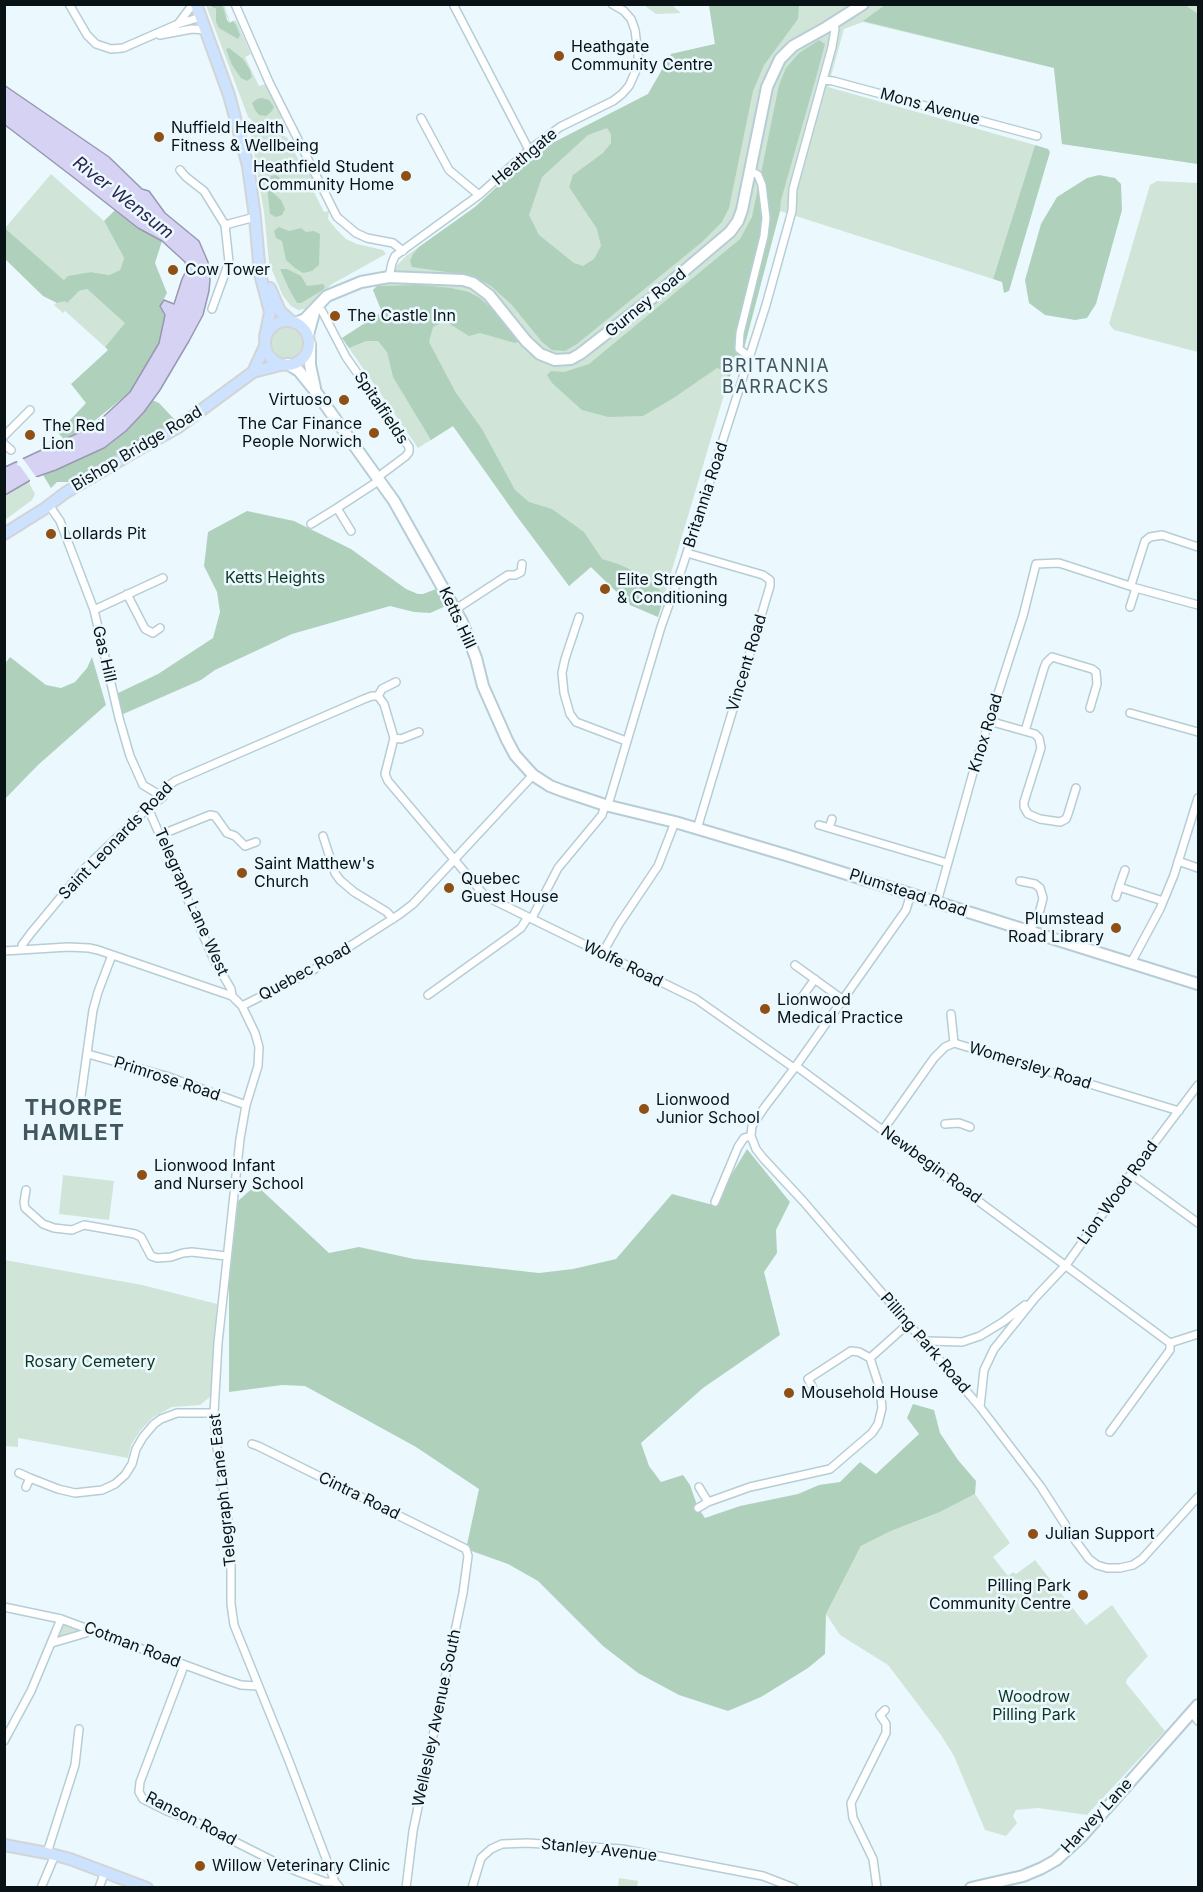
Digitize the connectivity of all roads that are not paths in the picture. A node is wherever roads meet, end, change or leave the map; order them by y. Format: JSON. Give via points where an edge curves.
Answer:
{"nodes":[{"id":1,"x":69,"y":4,"type":"edge"},
{"id":2,"x":194,"y":4,"type":"edge"},
{"id":3,"x":235,"y":4,"type":"edge"},
{"id":4,"x":453,"y":4,"type":"edge"},
{"id":5,"x":612,"y":4,"type":"edge"},
{"id":6,"x":863,"y":4,"type":"edge"},
{"id":7,"x":201,"y":17,"type":"junction"},
{"id":8,"x":834,"y":23,"type":"junction"},
{"id":9,"x":178,"y":24,"type":"junction"},
{"id":10,"x":206,"y":30,"type":"junction"},
{"id":11,"x":152,"y":37,"type":"junction"},
{"id":12,"x":823,"y":80,"type":"junction"},
{"id":13,"x":421,"y":118,"type":"dead end"},
{"id":14,"x":1037,"y":136,"type":"dead end"},
{"id":15,"x":529,"y":150,"type":"junction"},
{"id":16,"x":180,"y":170,"type":"dead end"},
{"id":17,"x":749,"y":170,"type":"junction"},
{"id":18,"x":479,"y":195,"type":"junction"},
{"id":19,"x":255,"y":217,"type":"junction"},
{"id":20,"x":225,"y":225,"type":"junction"},
{"id":21,"x":403,"y":250,"type":"junction"},
{"id":22,"x":260,"y":260,"type":"junction"},
{"id":23,"x":389,"y":277,"type":"junction"},
{"id":24,"x":212,"y":309,"type":"dead end"},
{"id":25,"x":319,"y":310,"type":"junction"},
{"id":26,"x":294,"y":322,"type":"junction"},
{"id":27,"x":309,"y":339,"type":"junction"},
{"id":28,"x":265,"y":342,"type":"junction"},
{"id":29,"x":750,"y":357,"type":"junction"},
{"id":30,"x":286,"y":364,"type":"junction"},
{"id":31,"x":253,"y":372,"type":"junction"},
{"id":32,"x":316,"y":392,"type":"junction"},
{"id":33,"x":30,"y":410,"type":"dead end"},
{"id":34,"x":4,"y":436,"type":"edge"},
{"id":35,"x":4,"y":444,"type":"edge"},
{"id":36,"x":11,"y":450,"type":"dead end"},
{"id":37,"x":379,"y":478,"type":"junction"},
{"id":38,"x":49,"y":505,"type":"junction"},
{"id":39,"x":337,"y":508,"type":"junction"},
{"id":40,"x":311,"y":524,"type":"dead end"},
{"id":41,"x":351,"y":531,"type":"dead end"},
{"id":42,"x":4,"y":534,"type":"edge"},
{"id":43,"x":1198,"y":547,"type":"edge"},
{"id":44,"x":687,"y":553,"type":"junction"},
{"id":45,"x":522,"y":564,"type":"dead end"},
{"id":46,"x":163,"y":578,"type":"dead end"},
{"id":47,"x":1134,"y":587,"type":"junction"},
{"id":48,"x":127,"y":594,"type":"junction"},
{"id":49,"x":1198,"y":605,"type":"edge"},
{"id":50,"x":1130,"y":607,"type":"dead end"},
{"id":51,"x":456,"y":609,"type":"junction"},
{"id":52,"x":94,"y":610,"type":"junction"},
{"id":53,"x":579,"y":617,"type":"dead end"},
{"id":54,"x":160,"y":628,"type":"dead end"},
{"id":55,"x":396,"y":682,"type":"dead end"},
{"id":56,"x":380,"y":693,"type":"junction"},
{"id":57,"x":1090,"y":708,"type":"dead end"},
{"id":58,"x":1130,"y":713,"type":"dead end"},
{"id":59,"x":990,"y":721,"type":"junction"},
{"id":60,"x":1025,"y":731,"type":"junction"},
{"id":61,"x":419,"y":732,"type":"dead end"},
{"id":62,"x":1198,"y":732,"type":"edge"},
{"id":63,"x":394,"y":738,"type":"junction"},
{"id":64,"x":626,"y":741,"type":"junction"},
{"id":65,"x":533,"y":775,"type":"junction"},
{"id":66,"x":1082,"y":796,"type":"dead end"},
{"id":67,"x":163,"y":797,"type":"junction"},
{"id":68,"x":1198,"y":798,"type":"edge"},
{"id":69,"x":610,"y":806,"type":"junction"},
{"id":70,"x":148,"y":808,"type":"junction"},
{"id":71,"x":832,"y":819,"type":"dead end"},
{"id":72,"x":675,"y":822,"type":"junction"},
{"id":73,"x":819,"y":825,"type":"dead end"},
{"id":74,"x":829,"y":828,"type":"junction"},
{"id":75,"x":697,"y":829,"type":"junction"},
{"id":76,"x":160,"y":835,"type":"junction"},
{"id":77,"x":883,"y":835,"type":"dead end"},
{"id":78,"x":322,"y":836,"type":"dead end"},
{"id":79,"x":256,"y":842,"type":"dead end"},
{"id":80,"x":881,"y":844,"type":"junction"},
{"id":81,"x":454,"y":860,"type":"junction"},
{"id":82,"x":1178,"y":861,"type":"junction"},
{"id":83,"x":947,"y":863,"type":"junction"},
{"id":84,"x":1198,"y":868,"type":"edge"},
{"id":85,"x":1125,"y":870,"type":"dead end"},
{"id":86,"x":1020,"y":881,"type":"dead end"},
{"id":87,"x":1119,"y":887,"type":"junction"},
{"id":88,"x":911,"y":893,"type":"junction"},
{"id":89,"x":1116,"y":897,"type":"dead end"},
{"id":90,"x":1163,"y":901,"type":"junction"},
{"id":91,"x":937,"y":902,"type":"junction"},
{"id":92,"x":530,"y":918,"type":"junction"},
{"id":93,"x":393,"y":919,"type":"junction"},
{"id":94,"x":1030,"y":931,"type":"junction"},
{"id":95,"x":22,"y":949,"type":"junction"},
{"id":96,"x":4,"y":951,"type":"edge"},
{"id":97,"x":602,"y":954,"type":"junction"},
{"id":98,"x":112,"y":955,"type":"junction"},
{"id":99,"x":1131,"y":963,"type":"junction"},
{"id":100,"x":795,"y":965,"type":"dead end"},
{"id":101,"x":815,"y":979,"type":"junction"},
{"id":102,"x":1198,"y":984,"type":"edge"},
{"id":103,"x":428,"y":995,"type":"dead end"},
{"id":104,"x":232,"y":996,"type":"junction"},
{"id":105,"x":802,"y":997,"type":"dead end"},
{"id":106,"x":842,"y":999,"type":"junction"},
{"id":107,"x":242,"y":1006,"type":"junction"},
{"id":108,"x":951,"y":1014,"type":"dead end"},
{"id":109,"x":954,"y":1043,"type":"junction"},
{"id":110,"x":88,"y":1054,"type":"junction"},
{"id":111,"x":795,"y":1067,"type":"junction"},
{"id":112,"x":1198,"y":1085,"type":"edge"},
{"id":113,"x":80,"y":1103,"type":"dead end"},
{"id":114,"x":246,"y":1105,"type":"junction"},
{"id":115,"x":1179,"y":1111,"type":"junction"},
{"id":116,"x":945,"y":1124,"type":"dead end"},
{"id":117,"x":970,"y":1127,"type":"dead end"},
{"id":118,"x":883,"y":1130,"type":"junction"},
{"id":119,"x":750,"y":1136,"type":"junction"},
{"id":120,"x":1131,"y":1174,"type":"junction"},
{"id":121,"x":26,"y":1190,"type":"dead end"},
{"id":122,"x":715,"y":1202,"type":"dead end"},
{"id":123,"x":1198,"y":1223,"type":"edge"},
{"id":124,"x":226,"y":1256,"type":"junction"},
{"id":125,"x":1066,"y":1265,"type":"junction"},
{"id":126,"x":1035,"y":1298,"type":"junction"},
{"id":127,"x":908,"y":1324,"type":"junction"},
{"id":128,"x":1198,"y":1334,"type":"edge"},
{"id":129,"x":1170,"y":1343,"type":"junction"},
{"id":130,"x":925,"y":1344,"type":"junction"},
{"id":131,"x":870,"y":1358,"type":"junction"},
{"id":132,"x":813,"y":1388,"type":"dead end"},
{"id":133,"x":980,"y":1407,"type":"junction"},
{"id":134,"x":214,"y":1413,"type":"junction"},
{"id":135,"x":1110,"y":1432,"type":"dead end"},
{"id":136,"x":252,"y":1444,"type":"dead end"},
{"id":137,"x":19,"y":1473,"type":"dead end"},
{"id":138,"x":30,"y":1478,"type":"junction"},
{"id":139,"x":26,"y":1487,"type":"dead end"},
{"id":140,"x":699,"y":1487,"type":"dead end"},
{"id":141,"x":1198,"y":1497,"type":"edge"},
{"id":142,"x":708,"y":1502,"type":"junction"},
{"id":143,"x":698,"y":1508,"type":"dead end"},
{"id":144,"x":466,"y":1549,"type":"joint"},
{"id":145,"x":4,"y":1607,"type":"edge"},
{"id":146,"x":61,"y":1619,"type":"junction"},
{"id":147,"x":90,"y":1629,"type":"junction"},
{"id":148,"x":52,"y":1644,"type":"junction"},
{"id":149,"x":184,"y":1666,"type":"junction"},
{"id":150,"x":258,"y":1686,"type":"junction"},
{"id":151,"x":1197,"y":1712,"type":"edge"},
{"id":152,"x":880,"y":1715,"type":"dead end"},
{"id":153,"x":79,"y":1730,"type":"dead end"},
{"id":154,"x":4,"y":1741,"type":"edge"},
{"id":155,"x":4,"y":1845,"type":"edge"},
{"id":156,"x":51,"y":1854,"type":"junction"},
{"id":157,"x":105,"y":1871,"type":"junction"},
{"id":158,"x":337,"y":1885,"type":"edge"},
{"id":159,"x":785,"y":1886,"type":"edge"},
{"id":160,"x":41,"y":1887,"type":"edge"},
{"id":161,"x":99,"y":1887,"type":"edge"},
{"id":162,"x":147,"y":1887,"type":"edge"},
{"id":163,"x":406,"y":1887,"type":"edge"},
{"id":164,"x":472,"y":1887,"type":"edge"},
{"id":165,"x":794,"y":1887,"type":"edge"},
{"id":166,"x":877,"y":1887,"type":"edge"},
{"id":167,"x":971,"y":1887,"type":"edge"}],
"edges":[{"from":1,"to":11,"type":"street","via":[[96,44],[123,48]]},
{"from":2,"to":7,"type":"main road"},
{"from":2,"to":9,"type":"street"},
{"from":3,"to":21,"type":"street","via":[[268,82],[337,217],[356,233],[393,243]]},
{"from":4,"to":15,"type":"street"},
{"from":5,"to":15,"type":"street","name":"Heathgate","via":[[624,11],[635,30],[638,66],[629,86],[613,101],[560,127]]},
{"from":6,"to":8,"type":"main road","name":"Gurney Road"},
{"from":7,"to":9,"type":"street"},
{"from":7,"to":10,"type":"main road"},
{"from":8,"to":12,"type":"street","name":"Britannia Road"},
{"from":8,"to":17,"type":"main road","name":"Gurney Road","via":[[793,46],[780,59],[767,87]]},
{"from":9,"to":11,"type":"street"},
{"from":10,"to":11,"type":"street"},
{"from":10,"to":19,"type":"main road","via":[[243,144]]},
{"from":12,"to":14,"type":"street","name":"Mons Avenue"},
{"from":12,"to":29,"type":"street","name":"Britannia Road","via":[[793,189],[792,211]]},
{"from":13,"to":18,"type":"street","via":[[449,170]]},
{"from":15,"to":18,"type":"street","name":"Heathgate"},
{"from":16,"to":20,"type":"street","via":[[204,191]]},
{"from":17,"to":23,"type":"main road","name":"Gurney Road","via":[[742,210],[730,232],[624,321],[571,359],[555,360],[540,354],[489,295],[473,283]]},
{"from":17,"to":29,"type":"street","via":[[758,175],[762,185],[766,218],[740,333],[739,349]]},
{"from":18,"to":21,"type":"street","name":"Heathgate"},
{"from":19,"to":20,"type":"street"},
{"from":19,"to":22,"type":"main road"},
{"from":20,"to":24,"type":"street","via":[[229,262]]},
{"from":21,"to":23,"type":"street","name":"Heathgate","via":[[393,259]]},
{"from":22,"to":26,"type":"main road","via":[[280,310]]},
{"from":22,"to":28,"type":"main road","via":[[270,312]]},
{"from":23,"to":25,"type":"main road","name":"Gurney Road","via":[[339,290],[327,296]]},
{"from":25,"to":26,"type":"main road","name":"Gurney Road"},
{"from":25,"to":27,"type":"main road"},
{"from":25,"to":37,"type":"street","name":"Spitalfields","via":[[329,332],[409,447],[410,452]]},
{"from":26,"to":27,"type":"main road"},
{"from":26,"to":28,"type":"main road","via":[[273,326]]},
{"from":27,"to":30,"type":"main road","via":[[308,353],[301,361]]},
{"from":27,"to":32,"type":"main road","name":"Ketts Hill"},
{"from":28,"to":30,"type":"main road","via":[[272,359]]},
{"from":28,"to":31,"type":"main road","name":"Bishop Bridge Road"},
{"from":29,"to":44,"type":"street","name":"Britannia Road"},
{"from":30,"to":31,"type":"main road","name":"Bishop Bridge Road"},
{"from":30,"to":32,"type":"main road","name":"Ketts Hill","via":[[299,371]]},
{"from":31,"to":38,"type":"main road","name":"Bishop Bridge Road","via":[[184,424]]},
{"from":32,"to":37,"type":"main road","name":"Ketts Hill"},
{"from":33,"to":34,"type":"street"},
{"from":35,"to":36,"type":"street"},
{"from":37,"to":39,"type":"street"},
{"from":37,"to":51,"type":"main road","name":"Ketts Hill"},
{"from":38,"to":42,"type":"main road","name":"Bishop Bridge Road"},
{"from":38,"to":52,"type":"street","name":"Gas Hill","via":[[60,521]]},
{"from":39,"to":40,"type":"street"},
{"from":39,"to":41,"type":"street"},
{"from":43,"to":47,"type":"street","via":[[1162,535],[1150,537],[1145,541]]},
{"from":44,"to":64,"type":"street","name":"Britannia Road"},
{"from":44,"to":75,"type":"street","name":"Vincent Road","via":[[770,580]]},
{"from":45,"to":51,"type":"street","via":[[521,572],[508,575]]},
{"from":46,"to":48,"type":"street"},
{"from":47,"to":49,"type":"street"},
{"from":47,"to":50,"type":"street"},
{"from":47,"to":59,"type":"street","name":"Knox Road","via":[[1059,563],[1036,564]]},
{"from":48,"to":52,"type":"street"},
{"from":48,"to":54,"type":"street","via":[[145,630],[153,633]]},
{"from":51,"to":65,"type":"main road","name":"Ketts Hill","via":[[499,723],[515,755]]},
{"from":52,"to":67,"type":"street","name":"Gas Hill","via":[[130,756],[143,785]]},
{"from":53,"to":64,"type":"street","via":[[562,674],[570,714],[576,722]]},
{"from":55,"to":56,"type":"street","name":"Saint Leonards Road"},
{"from":56,"to":63,"type":"street"},
{"from":56,"to":67,"type":"street","name":"Saint Leonards Road","via":[[175,781],[165,788]]},
{"from":57,"to":60,"type":"street","via":[[1096,699],[1096,672],[1052,657],[1044,668]]},
{"from":58,"to":62,"type":"street"},
{"from":59,"to":60,"type":"street"},
{"from":59,"to":83,"type":"street","name":"Knox Road"},
{"from":60,"to":66,"type":"street","via":[[1039,738],[1041,748],[1024,802],[1025,811],[1040,819],[1060,822],[1066,819],[1075,792]]},
{"from":61,"to":63,"type":"street"},
{"from":63,"to":81,"type":"street","via":[[385,774],[388,781]]},
{"from":64,"to":69,"type":"street","name":"Britannia Road"},
{"from":65,"to":69,"type":"main road","name":"Ketts Hill","via":[[550,786]]},
{"from":65,"to":81,"type":"street","name":"Quebec Road"},
{"from":67,"to":70,"type":"street","name":"Saint Leonards Road"},
{"from":68,"to":82,"type":"street"},
{"from":69,"to":72,"type":"main road","name":"Plumstead Road"},
{"from":69,"to":92,"type":"street","name":"Britannia Road","via":[[558,868]]},
{"from":70,"to":76,"type":"street","name":"Telegraph Lane West"},
{"from":70,"to":95,"type":"street","name":"Saint Leonards Road","via":[[85,868]]},
{"from":71,"to":74,"type":"street"},
{"from":72,"to":75,"type":"main road","name":"Plumstead Road"},
{"from":72,"to":97,"type":"street","via":[[658,867]]},
{"from":73,"to":74,"type":"street"},
{"from":74,"to":80,"type":"street"},
{"from":75,"to":88,"type":"main road","name":"Plumstead Road"},
{"from":76,"to":79,"type":"street","via":[[210,815],[245,846]]},
{"from":76,"to":104,"type":"street","name":"Telegraph Lane West"},
{"from":77,"to":80,"type":"street"},
{"from":78,"to":93,"type":"street","via":[[340,880]]},
{"from":80,"to":83,"type":"street"},
{"from":81,"to":92,"type":"street","name":"Wolfe Road","via":[[485,896]]},
{"from":81,"to":93,"type":"street","name":"Quebec Road","via":[[413,904]]},
{"from":82,"to":84,"type":"street"},
{"from":82,"to":90,"type":"street"},
{"from":83,"to":91,"type":"street","name":"Knox Road"},
{"from":85,"to":87,"type":"street"},
{"from":86,"to":94,"type":"street","via":[[1029,878],[1040,888],[1043,898]]},
{"from":87,"to":89,"type":"street"},
{"from":87,"to":90,"type":"street"},
{"from":88,"to":91,"type":"main road","name":"Plumstead Road"},
{"from":88,"to":106,"type":"street","via":[[906,910]]},
{"from":90,"to":99,"type":"street"},
{"from":91,"to":94,"type":"main road","name":"Plumstead Road"},
{"from":92,"to":97,"type":"street","name":"Wolfe Road"},
{"from":92,"to":103,"type":"street","name":"Britannia Road"},
{"from":93,"to":107,"type":"street","name":"Quebec Road","via":[[313,970]]},
{"from":94,"to":99,"type":"main road","name":"Plumstead Road"},
{"from":95,"to":96,"type":"street"},
{"from":95,"to":98,"type":"street","name":"Quebec Road","via":[[88,948]]},
{"from":97,"to":111,"type":"street","name":"Wolfe Road","via":[[696,999]]},
{"from":98,"to":104,"type":"street","name":"Quebec Road"},
{"from":98,"to":110,"type":"street","via":[[93,1010]]},
{"from":99,"to":102,"type":"main road","name":"Plumstead Road"},
{"from":100,"to":101,"type":"street"},
{"from":101,"to":105,"type":"street"},
{"from":101,"to":106,"type":"street"},
{"from":104,"to":107,"type":"street","name":"Quebec Road"},
{"from":106,"to":111,"type":"street"},
{"from":107,"to":114,"type":"street","name":"Telegraph Lane East","via":[[259,1047],[258,1066]]},
{"from":108,"to":109,"type":"street"},
{"from":109,"to":115,"type":"street","name":"Womersley Road"},
{"from":109,"to":118,"type":"street","name":"Womersley Road","via":[[934,1058]]},
{"from":110,"to":113,"type":"street"},
{"from":110,"to":114,"type":"street","name":"Primrose Road"},
{"from":111,"to":118,"type":"street","name":"Newbegin Road"},
{"from":111,"to":119,"type":"street","via":[[757,1118]]},
{"from":112,"to":115,"type":"street","name":"Lion Wood Road"},
{"from":114,"to":124,"type":"street","name":"Telegraph Lane East"},
{"from":115,"to":120,"type":"street","name":"Lion Wood Road"},
{"from":116,"to":117,"type":"street"},
{"from":118,"to":125,"type":"street","name":"Newbegin Road"},
{"from":119,"to":122,"type":"street","via":[[738,1147]]},
{"from":119,"to":127,"type":"street","name":"Pilling Park Road","via":[[763,1158]]},
{"from":120,"to":123,"type":"street"},
{"from":120,"to":125,"type":"street","name":"Lion Wood Road"},
{"from":121,"to":124,"type":"street","via":[[25,1208],[54,1228],[72,1230],[84,1225],[135,1234],[141,1237],[151,1256],[157,1258],[183,1252]]},
{"from":124,"to":134,"type":"street","name":"Telegraph Lane East"},
{"from":125,"to":126,"type":"street","name":"Lion Wood Road"},
{"from":125,"to":129,"type":"street","name":"Newbegin Road"},
{"from":126,"to":130,"type":"street","name":"Lion Wood Road","via":[[980,1336],[962,1342]]},
{"from":126,"to":133,"type":"street","name":"Lion Wood Road","via":[[994,1349],[984,1370]]},
{"from":127,"to":130,"type":"street","name":"Pilling Park Road"},
{"from":127,"to":131,"type":"street"},
{"from":128,"to":129,"type":"street"},
{"from":129,"to":135,"type":"street","via":[[1170,1350]]},
{"from":130,"to":133,"type":"street","name":"Pilling Park Road"},
{"from":131,"to":132,"type":"street","via":[[851,1351],[808,1378]]},
{"from":131,"to":142,"type":"street","via":[[882,1408],[872,1433],[830,1468],[750,1487]]},
{"from":133,"to":141,"type":"street","name":"Pilling Park Road","via":[[1097,1565],[1120,1568],[1142,1560]]},
{"from":134,"to":138,"type":"street","via":[[177,1413],[154,1424],[136,1449],[125,1475],[102,1491],[75,1493]]},
{"from":134,"to":150,"type":"street","name":"Telegraph Lane East","via":[[229,1527],[234,1625]]},
{"from":136,"to":144,"type":"street","name":"Cintra Road"},
{"from":137,"to":138,"type":"street"},
{"from":138,"to":139,"type":"street"},
{"from":140,"to":142,"type":"street"},
{"from":142,"to":143,"type":"street"},
{"from":144,"to":163,"type":"street","name":"Wellesley Avenue South","via":[[463,1593],[413,1831]]},
{"from":145,"to":146,"type":"street","name":"Cotman Road"},
{"from":146,"to":147,"type":"street","name":"Cotman Road"},
{"from":146,"to":148,"type":"street"},
{"from":147,"to":148,"type":"street"},
{"from":147,"to":149,"type":"street","name":"Cotman Road"},
{"from":148,"to":154,"type":"street"},
{"from":149,"to":150,"type":"street","name":"Cotman Road","via":[[241,1685]]},
{"from":149,"to":158,"type":"street","name":"Ranson Road","via":[[139,1792],[167,1811],[284,1866]]},
{"from":150,"to":158,"type":"street","name":"Telegraph Lane East"},
{"from":151,"to":167,"type":"main road","name":"Harvey Lane","via":[[1056,1860],[1023,1876]]},
{"from":152,"to":166,"type":"street","via":[[886,1733],[850,1803],[873,1859]]},
{"from":153,"to":156,"type":"street","via":[[75,1764]]},
{"from":155,"to":156,"type":"main road"},
{"from":156,"to":157,"type":"main road"},
{"from":156,"to":160,"type":"street"},
{"from":157,"to":161,"type":"street"},
{"from":157,"to":162,"type":"main road"},
{"from":159,"to":164,"type":"street","name":"Stanley Avenue","via":[[763,1876],[622,1849],[527,1843],[502,1844],[491,1849],[481,1858]]},
{"from":159,"to":165,"type":"street","name":"Stanley Avenue"}]}
